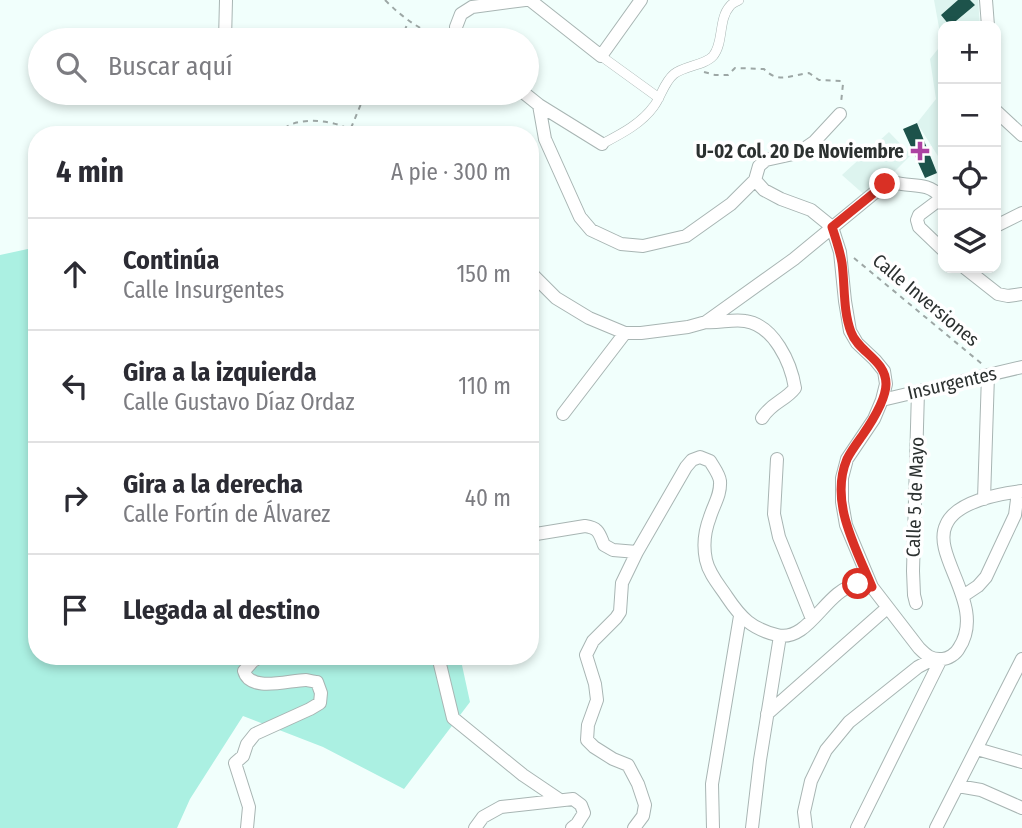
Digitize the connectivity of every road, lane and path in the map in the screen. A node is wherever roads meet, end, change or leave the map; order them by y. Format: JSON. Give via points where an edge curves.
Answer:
{"nodes":[{"id":1,"x":226,"y":0,"type":"edge"},
{"id":2,"x":385,"y":0,"type":"edge"},
{"id":3,"x":528,"y":0,"type":"edge"},
{"id":4,"x":641,"y":0,"type":"edge"},
{"id":5,"x":739,"y":0,"type":"edge"},
{"id":6,"x":986,"y":0,"type":"edge"},
{"id":7,"x":504,"y":1,"type":"edge"},
{"id":8,"x":408,"y":21,"type":"junction"},
{"id":9,"x":988,"y":21,"type":"edge"},
{"id":10,"x":225,"y":28,"type":"edge"},
{"id":11,"x":405,"y":28,"type":"edge"},
{"id":12,"x":418,"y":28,"type":"edge"},
{"id":13,"x":456,"y":28,"type":"edge"},
{"id":14,"x":601,"y":56,"type":"junction"},
{"id":15,"x":707,"y":61,"type":"junction"},
{"id":16,"x":659,"y":98,"type":"junction"},
{"id":17,"x":361,"y":105,"type":"edge"},
{"id":18,"x":540,"y":105,"type":"joint"},
{"id":19,"x":840,"y":114,"type":"joint"},
{"id":20,"x":1001,"y":116,"type":"edge"},
{"id":21,"x":289,"y":126,"type":"edge"},
{"id":22,"x":342,"y":126,"type":"edge"},
{"id":23,"x":352,"y":126,"type":"edge"},
{"id":24,"x":1022,"y":135,"type":"edge"},
{"id":25,"x":602,"y":145,"type":"joint"},
{"id":26,"x":755,"y":180,"type":"junction"},
{"id":27,"x":1022,"y":214,"type":"edge"},
{"id":28,"x":1001,"y":224,"type":"edge"},
{"id":29,"x":832,"y":227,"type":"junction"},
{"id":30,"x":938,"y":244,"type":"edge"},
{"id":31,"x":840,"y":252,"type":"junction"},
{"id":32,"x":971,"y":273,"type":"edge"},
{"id":33,"x":539,"y":281,"type":"edge"},
{"id":34,"x":1022,"y":294,"type":"edge"},
{"id":35,"x":706,"y":322,"type":"junction"},
{"id":36,"x":625,"y":334,"type":"junction"},
{"id":37,"x":1022,"y":367,"type":"edge"},
{"id":38,"x":988,"y":375,"type":"junction"},
{"id":39,"x":918,"y":391,"type":"junction"},
{"id":40,"x":882,"y":400,"type":"junction"},
{"id":41,"x":563,"y":414,"type":"dead end"},
{"id":42,"x":762,"y":418,"type":"dead end"},
{"id":43,"x":777,"y":459,"type":"dead end"},
{"id":44,"x":1020,"y":491,"type":"edge"},
{"id":45,"x":984,"y":499,"type":"junction"},
{"id":46,"x":539,"y":534,"type":"edge"},
{"id":47,"x":637,"y":551,"type":"junction"},
{"id":48,"x":872,"y":587,"type":"junction"},
{"id":49,"x":963,"y":596,"type":"junction"},
{"id":50,"x":916,"y":603,"type":"dead end"},
{"id":51,"x":887,"y":608,"type":"junction"},
{"id":52,"x":740,"y":617,"type":"junction"},
{"id":53,"x":812,"y":619,"type":"junction"},
{"id":54,"x":780,"y":636,"type":"junction"},
{"id":55,"x":937,"y":659,"type":"junction"},
{"id":56,"x":1022,"y":659,"type":"edge"},
{"id":57,"x":249,"y":665,"type":"edge"},
{"id":58,"x":440,"y":665,"type":"edge"},
{"id":59,"x":767,"y":714,"type":"junction"},
{"id":60,"x":977,"y":750,"type":"junction"},
{"id":61,"x":1022,"y":762,"type":"edge"},
{"id":62,"x":958,"y":786,"type":"junction"},
{"id":63,"x":560,"y":800,"type":"junction"},
{"id":64,"x":1022,"y":808,"type":"edge"},
{"id":65,"x":247,"y":828,"type":"edge"},
{"id":66,"x":475,"y":828,"type":"edge"},
{"id":67,"x":572,"y":828,"type":"edge"},
{"id":68,"x":634,"y":828,"type":"edge"},
{"id":69,"x":713,"y":828,"type":"edge"},
{"id":70,"x":752,"y":828,"type":"edge"},
{"id":71,"x":806,"y":828,"type":"edge"},
{"id":72,"x":857,"y":828,"type":"edge"},
{"id":73,"x":936,"y":828,"type":"edge"}],
"edges":[{"from":1,"to":10,"type":"street"},
{"from":2,"to":8,"type":"path"},
{"from":3,"to":7,"type":"street"},
{"from":3,"to":14,"type":"street"},
{"from":4,"to":14,"type":"street"},
{"from":5,"to":15,"type":"street","via":[[730,6],[714,56]]},
{"from":6,"to":9,"type":"street"},
{"from":7,"to":13,"type":"street","via":[[472,7],[461,14]]},
{"from":8,"to":11,"type":"path"},
{"from":8,"to":12,"type":"path"},
{"from":14,"to":16,"type":"street"},
{"from":15,"to":16,"type":"street","via":[[671,76]]},
{"from":15,"to":19,"type":"path","via":[[702,70],[715,75],[728,75],[735,68],[764,69],[778,79],[809,73],[819,80],[841,81]]},
{"from":16,"to":25,"type":"street","via":[[634,126]]},
{"from":17,"to":23,"type":"path"},
{"from":18,"to":25,"type":"street"},
{"from":18,"to":26,"type":"street","via":[[545,139],[580,217],[591,230],[621,244],[643,246],[686,236],[731,204]]},
{"from":19,"to":26,"type":"street","via":[[798,153],[766,160]]},
{"from":20,"to":24,"type":"street"},
{"from":21,"to":22,"type":"path","via":[[314,120]]},
{"from":26,"to":29,"type":"street","via":[[781,199],[811,210]]},
{"from":27,"to":28,"type":"street"},
{"from":29,"to":30,"type":"street","via":[[893,181],[938,193],[939,200],[917,220]]},
{"from":29,"to":31,"type":"street"},
{"from":29,"to":35,"type":"street"},
{"from":31,"to":38,"type":"path","name":"Calle Inversiones","via":[[851,256],[987,368]]},
{"from":31,"to":40,"type":"street","via":[[850,331],[884,371]]},
{"from":32,"to":34,"type":"street","via":[[998,294]]},
{"from":33,"to":36,"type":"street","via":[[556,298]]},
{"from":35,"to":36,"type":"street"},
{"from":35,"to":42,"type":"street","via":[[745,321],[760,326],[775,340],[795,388]]},
{"from":36,"to":41,"type":"street"},
{"from":37,"to":38,"type":"street","name":"Insurgentes"},
{"from":38,"to":39,"type":"street","name":"Insurgentes"},
{"from":38,"to":45,"type":"street"},
{"from":39,"to":40,"type":"street","name":"Insurgentes"},
{"from":39,"to":50,"type":"street","name":"Calle 5 de Mayo"},
{"from":40,"to":48,"type":"street","via":[[847,459],[842,478],[846,525]]},
{"from":43,"to":53,"type":"street","via":[[774,514],[779,537]]},
{"from":44,"to":45,"type":"street"},
{"from":44,"to":49,"type":"street","via":[[1015,515],[986,576]]},
{"from":45,"to":49,"type":"street","via":[[954,513],[943,533]]},
{"from":46,"to":47,"type":"street","via":[[585,526],[594,528],[604,545],[613,550]]},
{"from":47,"to":52,"type":"street","via":[[686,467],[700,457],[710,461],[720,480],[720,493],[705,535],[706,562]]},
{"from":47,"to":68,"type":"street","via":[[622,583],[620,611],[586,654],[597,700],[587,740],[628,765],[645,805]]},
{"from":48,"to":51,"type":"street"},
{"from":48,"to":53,"type":"street","via":[[848,587]]},
{"from":49,"to":55,"type":"street","via":[[964,640],[957,652]]},
{"from":51,"to":55,"type":"street","via":[[919,648]]},
{"from":51,"to":59,"type":"street"},
{"from":52,"to":54,"type":"street","via":[[755,628]]},
{"from":52,"to":69,"type":"street","via":[[712,784]]},
{"from":53,"to":54,"type":"street","via":[[792,635]]},
{"from":54,"to":59,"type":"street"},
{"from":55,"to":71,"type":"street","via":[[918,667],[849,722],[826,750],[811,781],[804,812]]},
{"from":55,"to":72,"type":"street"},
{"from":56,"to":60,"type":"street"},
{"from":57,"to":65,"type":"street","via":[[244,671],[248,680],[306,680],[317,682],[321,693],[320,703],[255,734],[235,763],[249,807]]},
{"from":58,"to":63,"type":"street","via":[[453,718]]},
{"from":59,"to":70,"type":"street"},
{"from":60,"to":61,"type":"street"},
{"from":60,"to":62,"type":"street"},
{"from":62,"to":64,"type":"street","via":[[981,790]]},
{"from":62,"to":73,"type":"street"},
{"from":63,"to":66,"type":"street","via":[[501,807],[483,817]]},
{"from":63,"to":67,"type":"street","via":[[581,804],[584,813]]}]}
